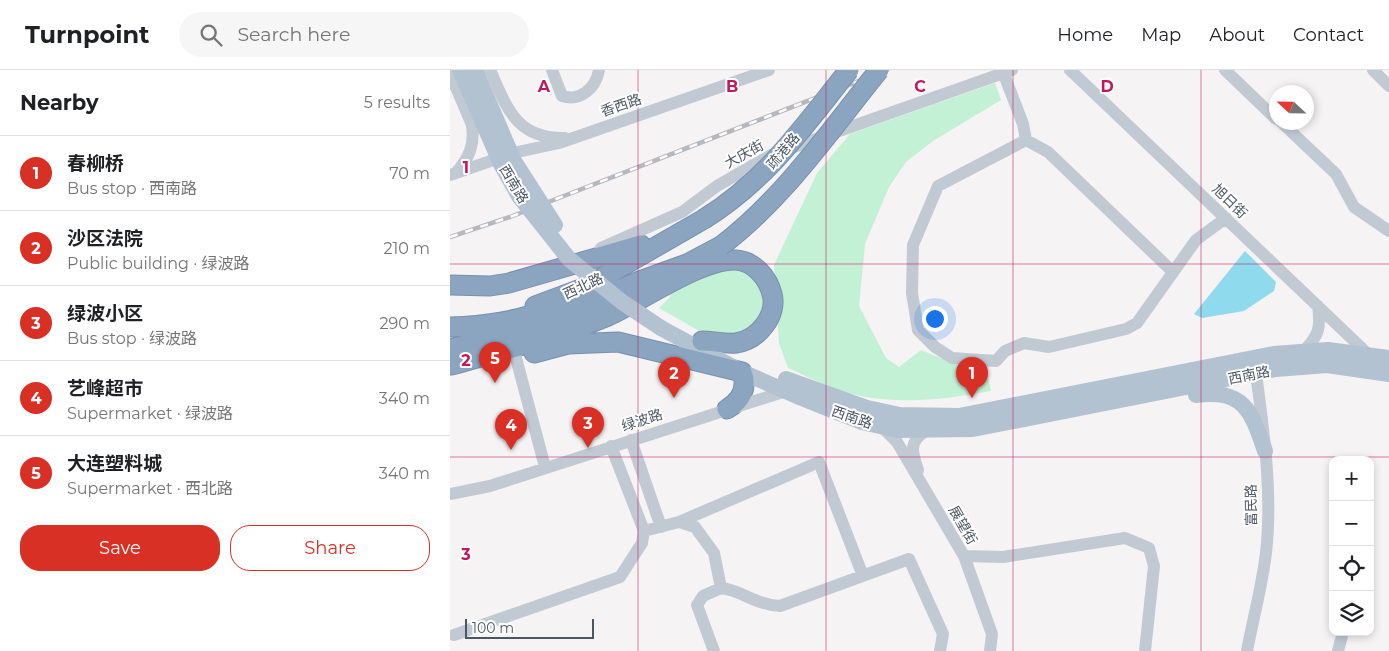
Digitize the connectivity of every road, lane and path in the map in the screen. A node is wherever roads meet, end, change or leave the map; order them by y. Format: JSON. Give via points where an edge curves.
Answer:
{"nodes":[{"id":1,"x":460,"y":70,"type":"edge"},
{"id":2,"x":475,"y":70,"type":"edge"},
{"id":3,"x":490,"y":70,"type":"edge"},
{"id":4,"x":552,"y":70,"type":"edge"},
{"id":5,"x":599,"y":70,"type":"edge"},
{"id":6,"x":768,"y":70,"type":"edge"},
{"id":7,"x":849,"y":70,"type":"edge"},
{"id":8,"x":879,"y":70,"type":"edge"},
{"id":9,"x":1070,"y":70,"type":"edge"},
{"id":10,"x":1225,"y":70,"type":"edge"},
{"id":11,"x":1373,"y":70,"type":"edge"},
{"id":12,"x":1007,"y":71,"type":"edge"},
{"id":13,"x":450,"y":73,"type":"edge"},
{"id":14,"x":1389,"y":86,"type":"edge"},
{"id":15,"x":507,"y":110,"type":"junction"},
{"id":16,"x":1269,"y":111,"type":"edge"},
{"id":17,"x":472,"y":125,"type":"junction"},
{"id":18,"x":1289,"y":130,"type":"edge"},
{"id":19,"x":575,"y":137,"type":"junction"},
{"id":20,"x":1026,"y":140,"type":"junction"},
{"id":21,"x":513,"y":153,"type":"junction"},
{"id":22,"x":453,"y":174,"type":"edge"},
{"id":23,"x":1226,"y":218,"type":"junction"},
{"id":24,"x":704,"y":219,"type":"junction"},
{"id":25,"x":1389,"y":231,"type":"edge"},
{"id":26,"x":721,"y":246,"type":"junction"},
{"id":27,"x":627,"y":250,"type":"junction"},
{"id":28,"x":1173,"y":272,"type":"junction"},
{"id":29,"x":529,"y":278,"type":"junction"},
{"id":30,"x":450,"y":285,"type":"edge"},
{"id":31,"x":1318,"y":306,"type":"junction"},
{"id":32,"x":494,"y":316,"type":"junction"},
{"id":33,"x":450,"y":319,"type":"edge"},
{"id":34,"x":664,"y":323,"type":"junction"},
{"id":35,"x":450,"y":327,"type":"edge"},
{"id":36,"x":702,"y":341,"type":"junction"},
{"id":37,"x":1304,"y":351,"type":"junction"},
{"id":38,"x":1369,"y":355,"type":"junction"},
{"id":39,"x":516,"y":358,"type":"junction"},
{"id":40,"x":1389,"y":358,"type":"edge"},
{"id":41,"x":451,"y":363,"type":"edge"},
{"id":42,"x":1256,"y":366,"type":"junction"},
{"id":43,"x":742,"y":372,"type":"junction"},
{"id":44,"x":1389,"y":374,"type":"edge"},
{"id":45,"x":786,"y":391,"type":"junction"},
{"id":46,"x":1146,"y":395,"type":"junction"},
{"id":47,"x":727,"y":410,"type":"junction"},
{"id":48,"x":880,"y":426,"type":"junction"},
{"id":49,"x":926,"y":431,"type":"junction"},
{"id":50,"x":630,"y":440,"type":"junction"},
{"id":51,"x":611,"y":446,"type":"junction"},
{"id":52,"x":1265,"y":451,"type":"junction"},
{"id":53,"x":546,"y":467,"type":"junction"},
{"id":54,"x":450,"y":494,"type":"edge"},
{"id":55,"x":928,"y":495,"type":"junction"},
{"id":56,"x":679,"y":522,"type":"junction"},
{"id":57,"x":661,"y":526,"type":"junction"},
{"id":58,"x":644,"y":531,"type":"junction"},
{"id":59,"x":964,"y":556,"type":"junction"},
{"id":60,"x":863,"y":576,"type":"junction"},
{"id":61,"x":721,"y":588,"type":"junction"},
{"id":62,"x":454,"y":635,"type":"dead end"},
{"id":63,"x":1342,"y":636,"type":"edge"},
{"id":64,"x":714,"y":651,"type":"edge"},
{"id":65,"x":940,"y":651,"type":"edge"},
{"id":66,"x":990,"y":651,"type":"edge"},
{"id":67,"x":1145,"y":651,"type":"edge"},
{"id":68,"x":1247,"y":651,"type":"edge"},
{"id":69,"x":1338,"y":651,"type":"edge"}],
"edges":[{"from":1,"to":34,"type":"main road","name":"西南路","bridge":true,"via":[[502,166],[519,196],[569,259],[622,302]]},
{"from":2,"to":34,"type":"main road","name":"西南路","bridge":true,"via":[[514,161],[548,216],[576,252]]},
{"from":3,"to":15,"type":"street"},
{"from":4,"to":5,"type":"street","via":[[562,96],[571,99],[582,96],[594,84]]},
{"from":6,"to":19,"type":"street","name":"香西路"},
{"from":7,"to":24,"type":"highway","name":"疏港路","bridge":true,"via":[[774,164],[732,202]]},
{"from":8,"to":26,"type":"highway","bridge":true,"via":[[785,188],[750,224]]},
{"from":9,"to":23,"type":"street","name":"旭日街"},
{"from":10,"to":16,"type":"street"},
{"from":11,"to":14,"type":"street"},
{"from":12,"to":20,"type":"street"},
{"from":12,"to":29,"type":"street","name":"大庆街","via":[[771,156],[717,186],[674,216]]},
{"from":13,"to":17,"type":"street"},
{"from":15,"to":17,"type":"street"},
{"from":15,"to":19,"type":"street","via":[[524,128],[537,134]]},
{"from":15,"to":21,"type":"street"},
{"from":17,"to":21,"type":"street"},
{"from":17,"to":22,"type":"street","via":[[474,143],[471,152]]},
{"from":18,"to":25,"type":"street","via":[[1336,174],[1354,208]]},
{"from":19,"to":21,"type":"street","name":"香西路"},
{"from":20,"to":28,"type":"street","via":[[1048,152]]},
{"from":20,"to":28,"type":"street","via":[[938,186],[913,245],[912,293],[918,330],[935,347],[952,358],[996,361],[1005,351],[1024,344],[1049,347],[1126,329],[1136,323]]},
{"from":21,"to":22,"type":"street","name":"香西路"},
{"from":23,"to":28,"type":"street","via":[[1196,240]]},
{"from":23,"to":31,"type":"street","name":"旭日街"},
{"from":24,"to":27,"type":"highway"},
{"from":24,"to":32,"type":"highway","name":"西北路","via":[[586,287],[522,310]]},
{"from":26,"to":35,"type":"highway","name":"西北路","via":[[630,282],[524,318],[486,326]]},
{"from":26,"to":41,"type":"highway","via":[[687,264],[637,282]]},
{"from":27,"to":29,"type":"highway"},
{"from":27,"to":32,"type":"highway"},
{"from":29,"to":30,"type":"highway","via":[[490,286]]},
{"from":31,"to":37,"type":"street","via":[[1320,324],[1316,339]]},
{"from":31,"to":38,"type":"street","name":"旭日街"},
{"from":32,"to":33,"type":"highway","name":"西北路"},
{"from":34,"to":36,"type":"main road","name":"西南路"},
{"from":34,"to":43,"type":"main road","name":"西南路"},
{"from":36,"to":41,"type":"highway","via":[[737,343],[755,334],[768,320],[774,300],[769,283],[754,266],[736,260],[713,264],[675,280],[608,316]]},
{"from":36,"to":42,"type":"main road","name":"西南路","via":[[801,386],[866,408],[900,415],[970,414]]},
{"from":37,"to":38,"type":"main road","name":"西南路"},
{"from":37,"to":42,"type":"main road","name":"西南路"},
{"from":38,"to":40,"type":"main road","name":"西南路"},
{"from":39,"to":41,"type":"highway"},
{"from":39,"to":43,"type":"highway","via":[[568,344],[618,342]]},
{"from":39,"to":53,"type":"street"},
{"from":42,"to":44,"type":"main road","name":"西南路","via":[[1276,370],[1327,365]]},
{"from":42,"to":46,"type":"main road","name":"西南路"},
{"from":42,"to":52,"type":"street","name":"富民路"},
{"from":43,"to":45,"type":"main road","name":"西南路"},
{"from":43,"to":47,"type":"highway","via":[[742,395]]},
{"from":45,"to":47,"type":"street","name":"绿波路"},
{"from":45,"to":48,"type":"main road","name":"西南路","via":[[862,422]]},
{"from":46,"to":49,"type":"main road","name":"西南路","via":[[973,430]]},
{"from":46,"to":52,"type":"main road","via":[[1181,396],[1215,392],[1234,396],[1248,408]]},
{"from":47,"to":50,"type":"street","name":"绿波路"},
{"from":48,"to":49,"type":"main road","name":"西南路"},
{"from":48,"to":55,"type":"street","name":"展望街","via":[[897,442]]},
{"from":49,"to":55,"type":"street","via":[[913,443],[917,466]]},
{"from":50,"to":51,"type":"street","name":"绿波路"},
{"from":50,"to":57,"type":"street"},
{"from":51,"to":53,"type":"street","name":"绿波路"},
{"from":51,"to":58,"type":"street"},
{"from":52,"to":68,"type":"street","name":"富民路","via":[[1266,552]]},
{"from":53,"to":54,"type":"street","name":"绿波路","via":[[490,486]]},
{"from":55,"to":59,"type":"street","name":"展望街"},
{"from":56,"to":57,"type":"street"},
{"from":56,"to":60,"type":"street","via":[[819,462]]},
{"from":56,"to":61,"type":"street","via":[[695,526],[714,553]]},
{"from":57,"to":58,"type":"street"},
{"from":58,"to":62,"type":"street","via":[[642,543],[620,577]]},
{"from":59,"to":66,"type":"street","name":"展望街","via":[[992,634]]},
{"from":59,"to":67,"type":"street","via":[[1003,557],[1124,538],[1149,548],[1154,566]]},
{"from":60,"to":61,"type":"street","via":[[780,606],[763,605],[735,590]]},
{"from":60,"to":65,"type":"street","via":[[909,560],[943,634]]},
{"from":61,"to":64,"type":"street","via":[[703,596],[697,605]]},
{"from":63,"to":69,"type":"street"}]}
